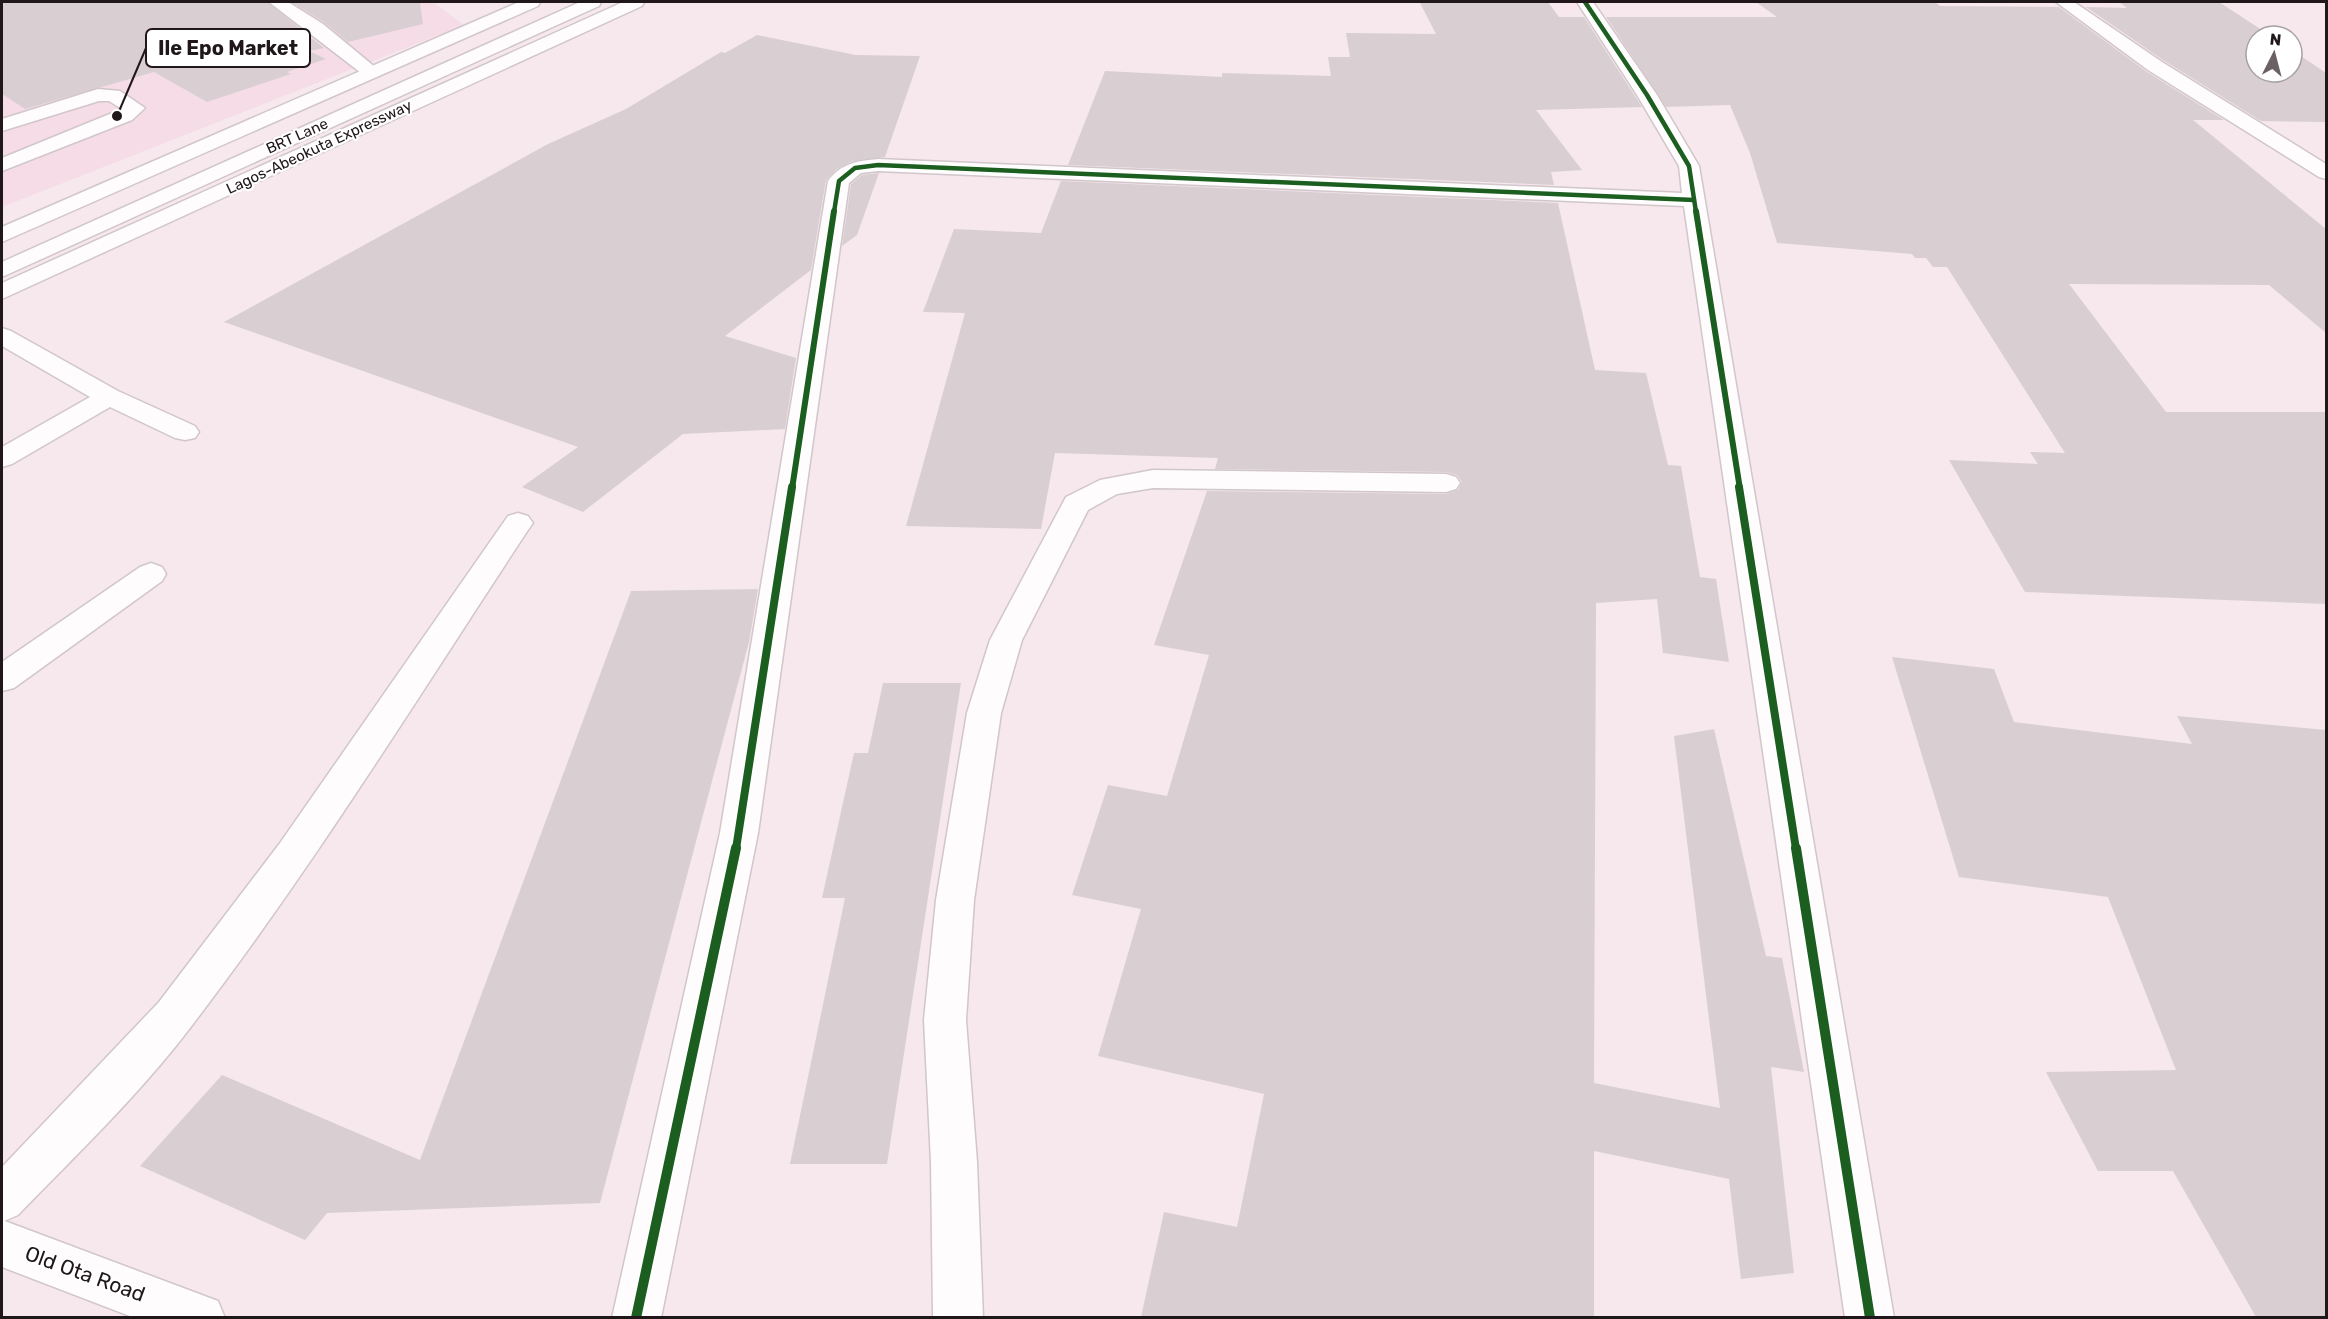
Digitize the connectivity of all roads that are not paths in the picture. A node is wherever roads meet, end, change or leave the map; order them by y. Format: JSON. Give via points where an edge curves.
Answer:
{"nodes":[{"id":1,"x":277,"y":2,"type":"edge"},
{"id":2,"x":532,"y":2,"type":"edge"},
{"id":3,"x":593,"y":2,"type":"edge"},
{"id":4,"x":636,"y":2,"type":"edge"},
{"id":5,"x":1585,"y":2,"type":"edge"},
{"id":6,"x":2064,"y":2,"type":"edge"},
{"id":7,"x":372,"y":72,"type":"junction"},
{"id":8,"x":2,"y":125,"type":"edge"},
{"id":9,"x":2,"y":165,"type":"edge"},
{"id":10,"x":2321,"y":165,"type":"edge"},
{"id":11,"x":1694,"y":200,"type":"junction"},
{"id":12,"x":2,"y":235,"type":"edge"},
{"id":13,"x":2,"y":270,"type":"edge"},
{"id":14,"x":2,"y":292,"type":"edge"},
{"id":15,"x":2,"y":336,"type":"edge"},
{"id":16,"x":109,"y":397,"type":"junction"},
{"id":17,"x":185,"y":432,"type":"dead end"},
{"id":18,"x":2,"y":458,"type":"edge"},
{"id":19,"x":1446,"y":483,"type":"dead end"},
{"id":20,"x":518,"y":523,"type":"dead end"},
{"id":21,"x":151,"y":574,"type":"dead end"},
{"id":22,"x":2,"y":678,"type":"edge"},
{"id":23,"x":2,"y":1199,"type":"edge"},
{"id":24,"x":2,"y":1244,"type":"edge"},
{"id":25,"x":201,"y":1317,"type":"edge"},
{"id":26,"x":636,"y":1317,"type":"edge"},
{"id":27,"x":958,"y":1317,"type":"edge"},
{"id":28,"x":1870,"y":1317,"type":"edge"}],
"edges":[{"from":1,"to":7,"type":"main road"},
{"from":2,"to":7,"type":"main road"},
{"from":3,"to":13,"type":"main road","name":"BRT Lane"},
{"from":4,"to":14,"type":"main road","name":"Lagos-Abeokuta Expressway"},
{"from":5,"to":11,"type":"main road","via":[[1689,166]]},
{"from":6,"to":10,"type":"main road","via":[[2155,66]]},
{"from":7,"to":12,"type":"main road"},
{"from":8,"to":9,"type":"main road","via":[[98,95],[113,95],[135,108],[125,116]]},
{"from":11,"to":26,"type":"main road","via":[[878,165],[855,168],[839,180],[740,833]]},
{"from":11,"to":28,"type":"main road"},
{"from":15,"to":16,"type":"main road"},
{"from":16,"to":17,"type":"main road"},
{"from":16,"to":18,"type":"main road"},
{"from":19,"to":27,"type":"main road","via":[[1153,479],[1110,486],[1076,504],[1005,640],[984,713],[968,805],[945,1020]]},
{"from":20,"to":23,"type":"main road","via":[[293,854],[174,1016]]},
{"from":21,"to":22,"type":"main road"},
{"from":24,"to":25,"type":"main road","name":"Old Ota Road"}]}
